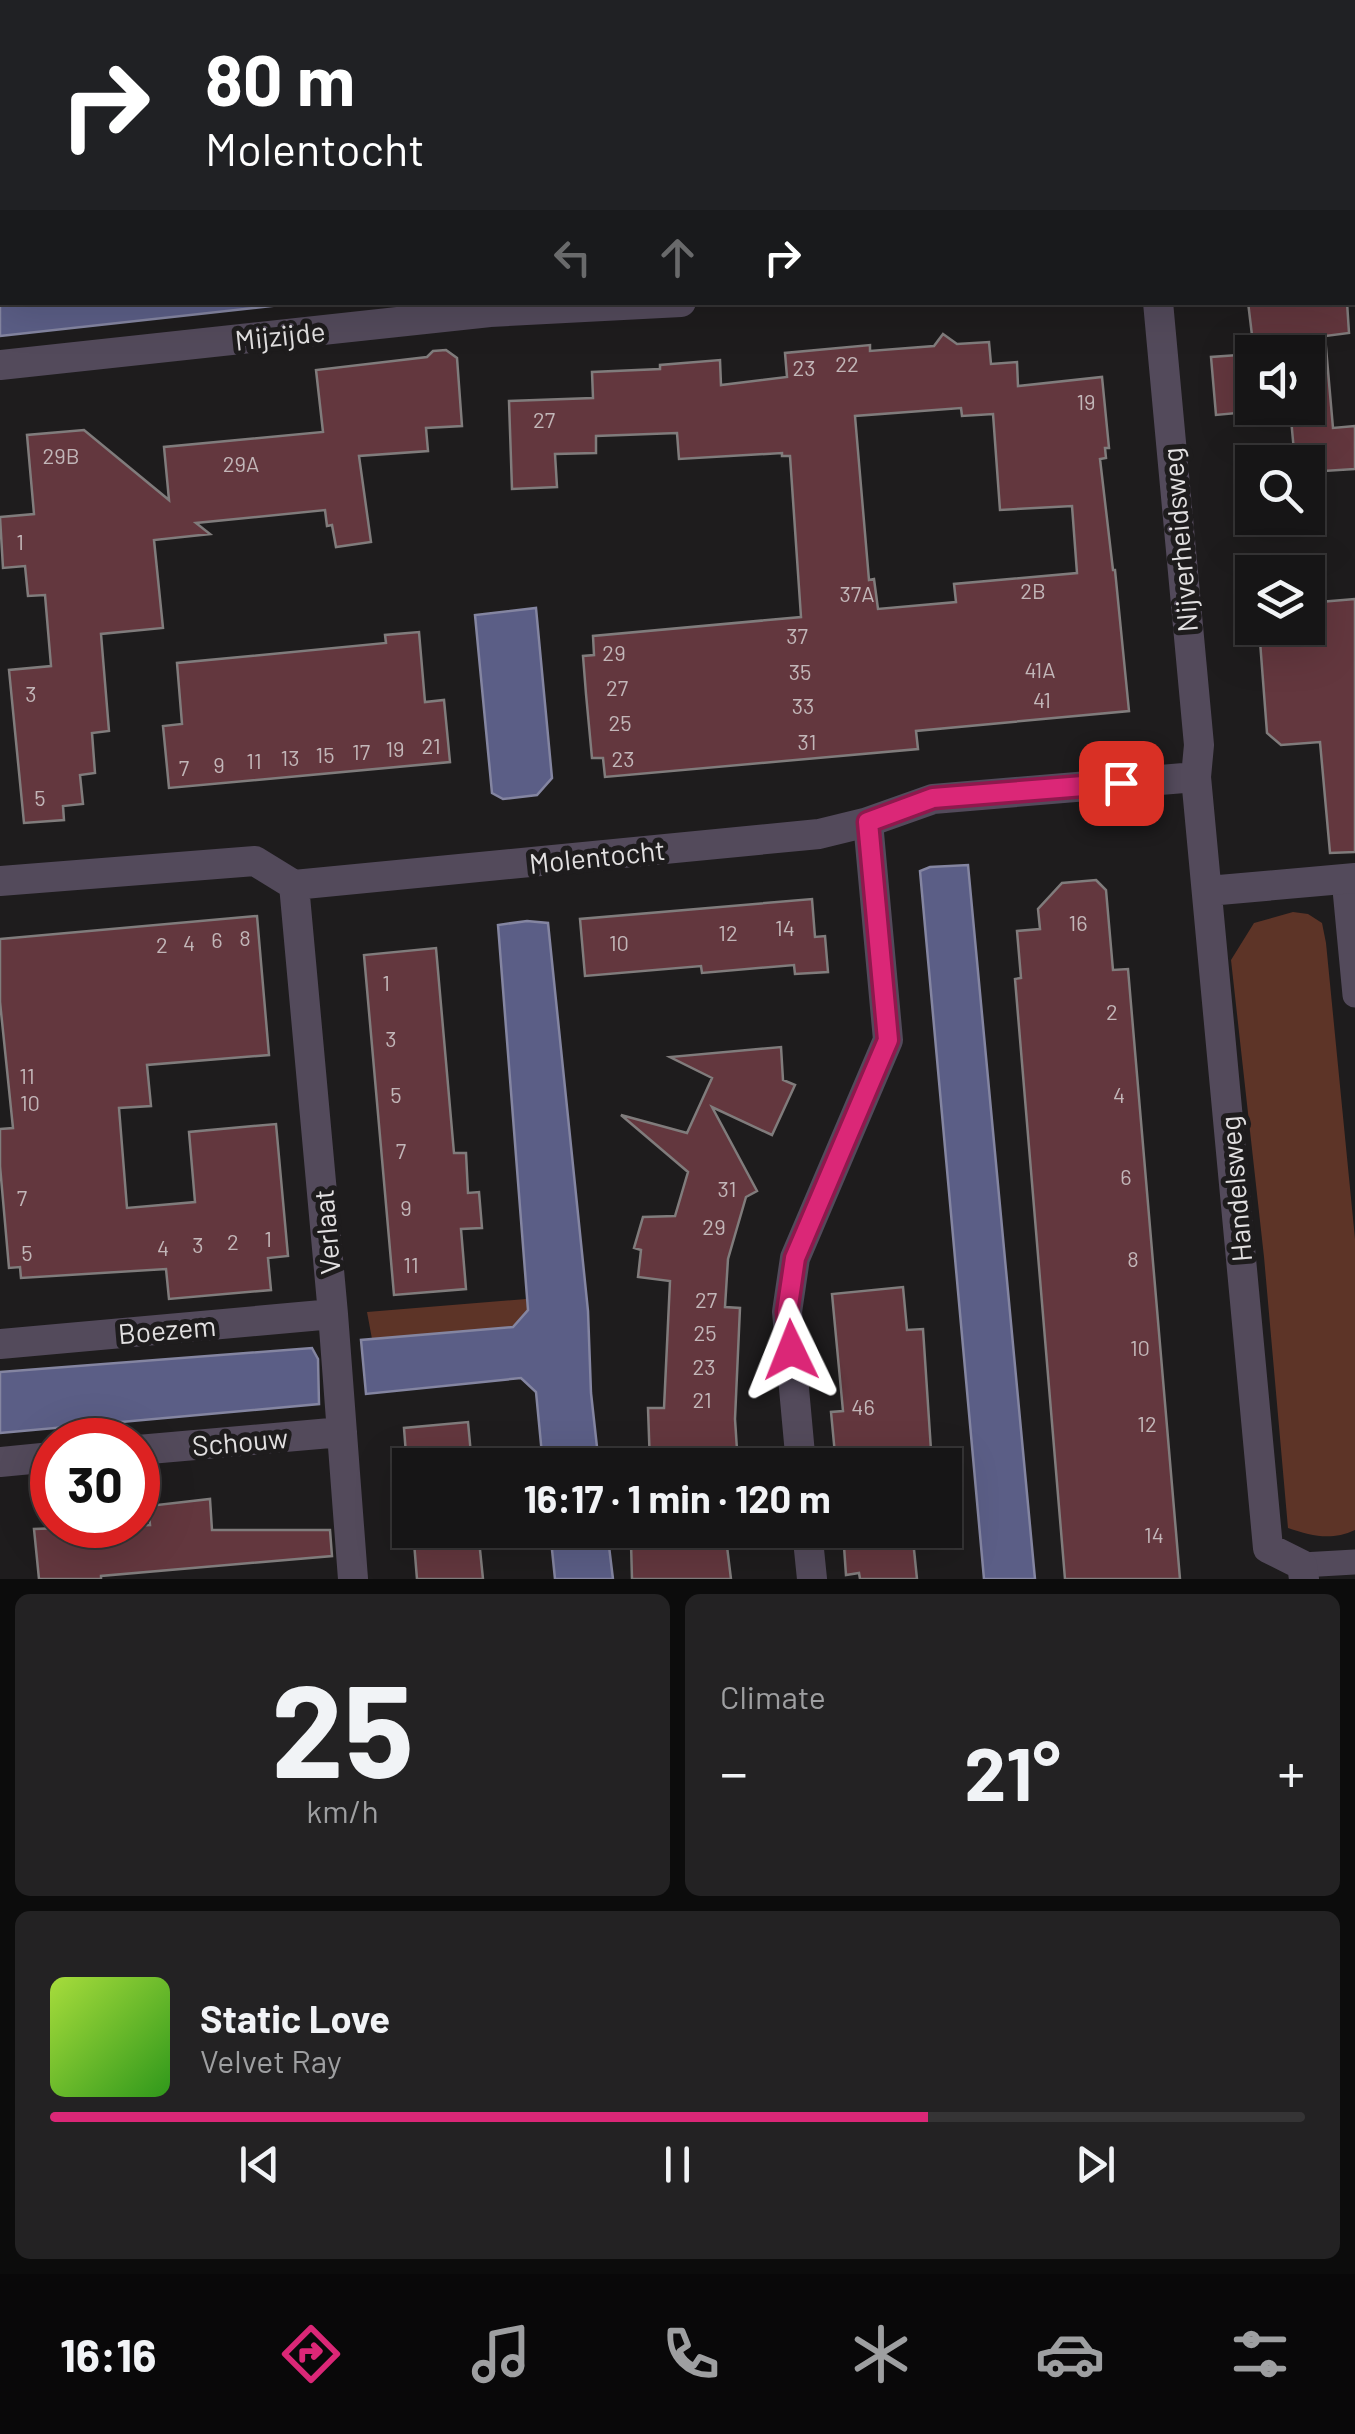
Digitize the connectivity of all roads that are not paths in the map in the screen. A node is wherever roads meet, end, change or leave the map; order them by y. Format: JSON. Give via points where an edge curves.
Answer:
{"nodes":[{"id":1,"x":624,"y":305,"type":"edge"},
{"id":2,"x":1158,"y":305,"type":"edge"},
{"id":3,"x":0,"y":366,"type":"edge"},
{"id":4,"x":1196,"y":777,"type":"junction"},
{"id":5,"x":868,"y":822,"type":"junction"},
{"id":6,"x":1350,"y":878,"type":"edge"},
{"id":7,"x":0,"y":881,"type":"edge"},
{"id":8,"x":294,"y":885,"type":"junction"},
{"id":9,"x":1208,"y":891,"type":"junction"},
{"id":10,"x":1355,"y":995,"type":"edge"},
{"id":11,"x":333,"y":1314,"type":"junction"},
{"id":12,"x":0,"y":1344,"type":"edge"},
{"id":13,"x":342,"y":1432,"type":"junction"},
{"id":14,"x":160,"y":1448,"type":"edge"},
{"id":15,"x":800,"y":1448,"type":"edge"},
{"id":16,"x":30,"y":1460,"type":"edge"},
{"id":17,"x":0,"y":1462,"type":"edge"},
{"id":18,"x":809,"y":1548,"type":"edge"},
{"id":19,"x":1355,"y":1562,"type":"edge"},
{"id":20,"x":1303,"y":1572,"type":"edge"},
{"id":21,"x":353,"y":1579,"type":"edge"},
{"id":22,"x":812,"y":1579,"type":"edge"}],
"edges":[{"from":1,"to":3,"type":"street","name":"Mijzijde","via":[[490,312]]},
{"from":2,"to":4,"type":"street","name":"Nijverheidsweg","via":[[1200,745]]},
{"from":4,"to":5,"type":"street","name":"Molentocht","via":[[933,798]]},
{"from":4,"to":9,"type":"street","name":"Handelsweg"},
{"from":5,"to":8,"type":"street","name":"Molentocht","via":[[819,834]]},
{"from":5,"to":15,"type":"street","via":[[888,1040],[795,1258],[787,1312]]},
{"from":6,"to":9,"type":"street"},
{"from":6,"to":10,"type":"lane"},
{"from":7,"to":8,"type":"street","via":[[255,862]]},
{"from":8,"to":11,"type":"street","name":"Verlaat"},
{"from":9,"to":20,"type":"street","name":"Handelsweg","via":[[1268,1548]]},
{"from":11,"to":12,"type":"street","name":"Boezem"},
{"from":11,"to":13,"type":"street","name":"Verlaat"},
{"from":13,"to":14,"type":"street","name":"Schouw"},
{"from":13,"to":21,"type":"street","name":"Verlaat"},
{"from":16,"to":17,"type":"street"},
{"from":18,"to":22,"type":"street"},
{"from":19,"to":20,"type":"lane"}]}
